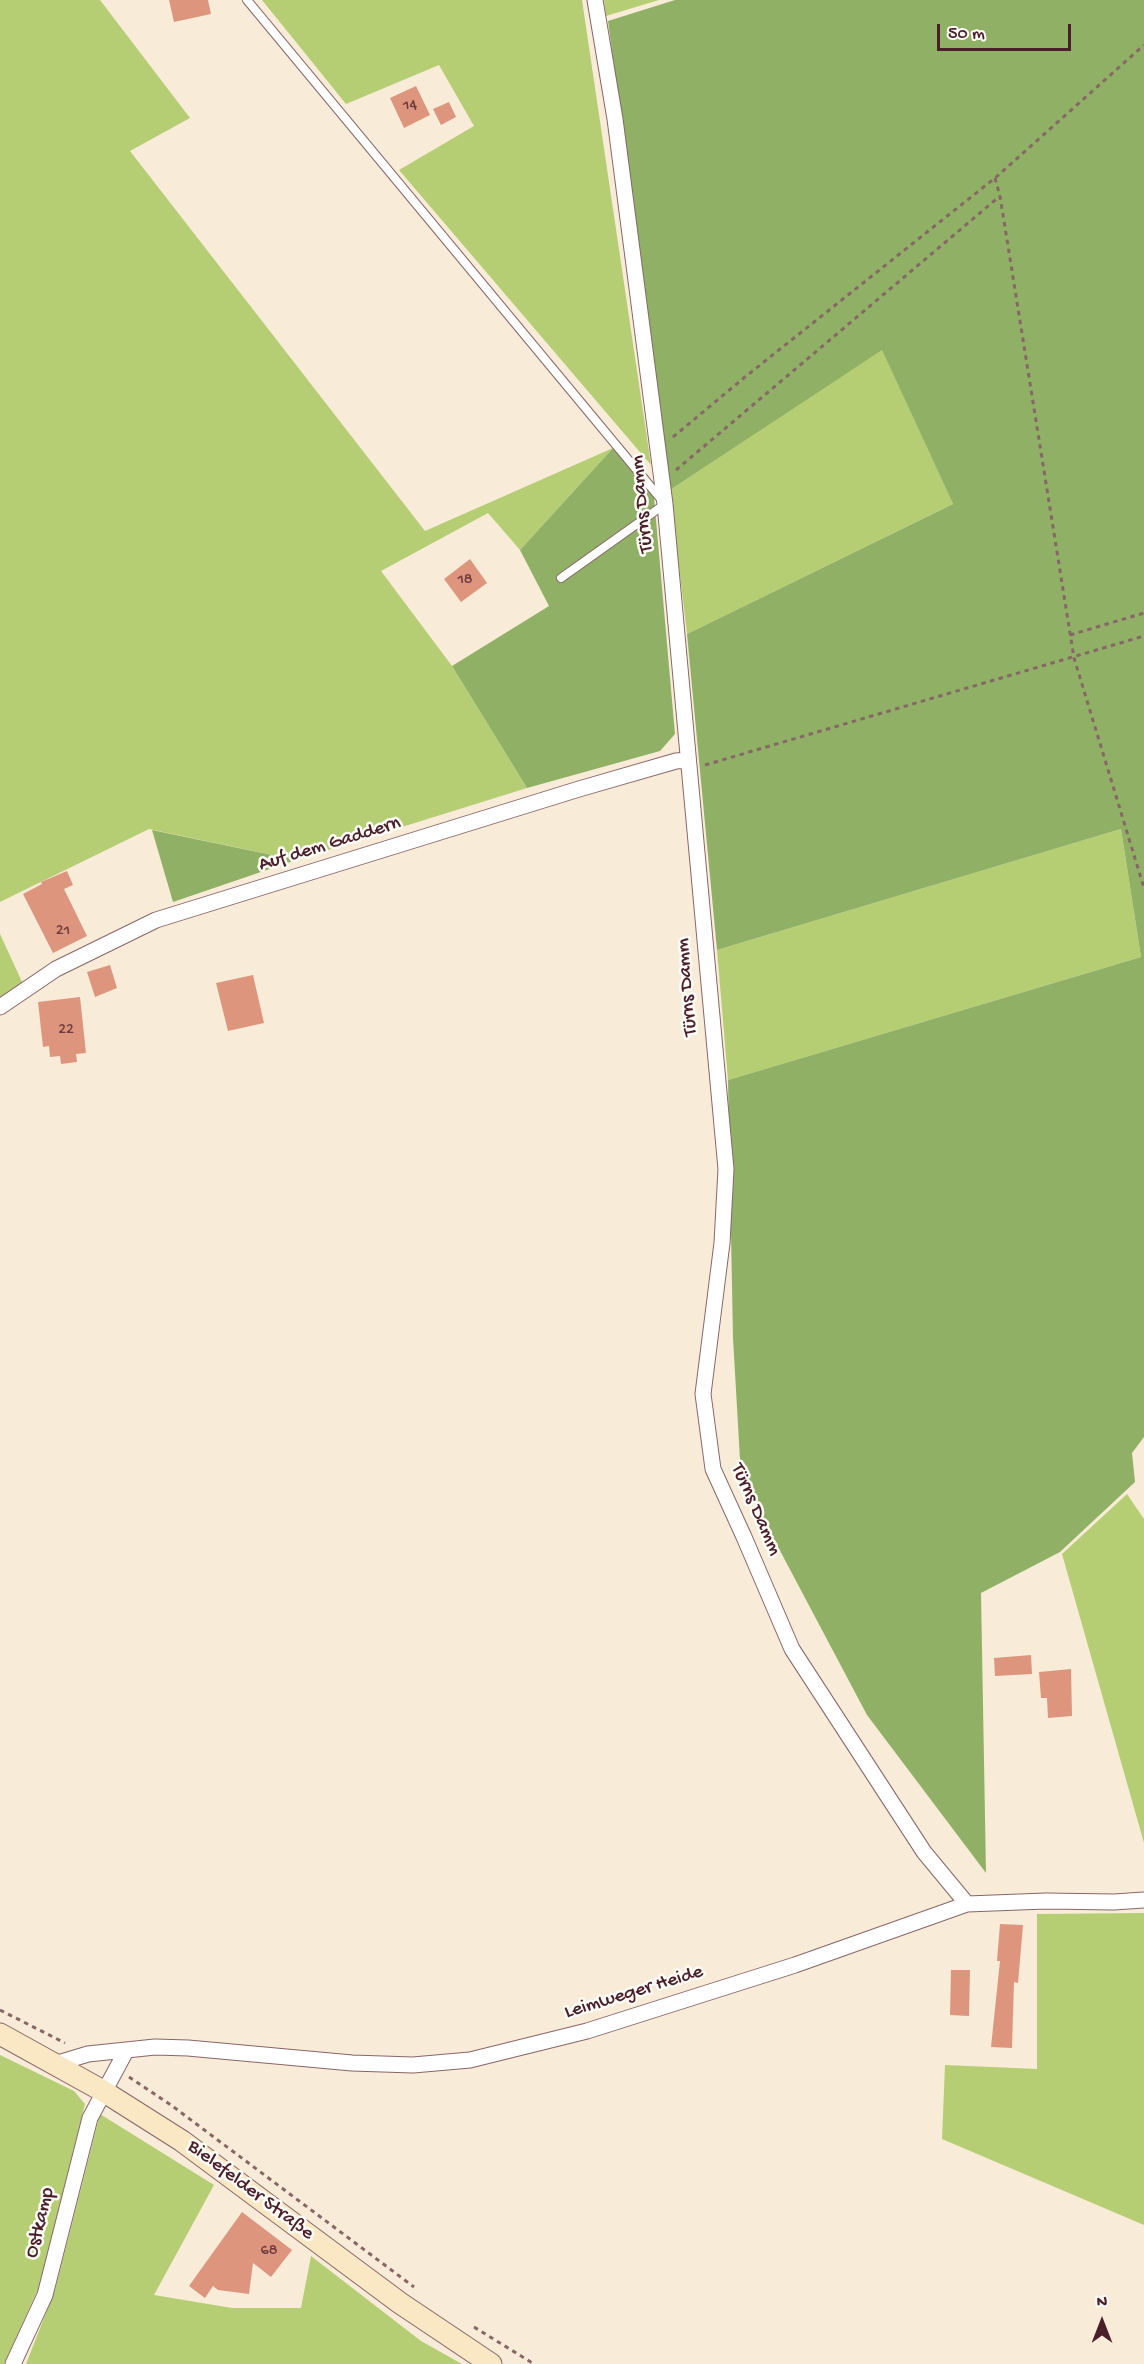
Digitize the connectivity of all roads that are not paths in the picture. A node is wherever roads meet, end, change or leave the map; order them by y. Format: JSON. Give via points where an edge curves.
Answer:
{"nodes":[{"id":1,"x":247,"y":0,"type":"edge"},
{"id":2,"x":596,"y":0,"type":"edge"},
{"id":3,"x":665,"y":504,"type":"junction"},
{"id":4,"x":561,"y":578,"type":"dead end"},
{"id":5,"x":688,"y":765,"type":"junction"},
{"id":6,"x":0,"y":1007,"type":"edge"},
{"id":7,"x":1144,"y":1900,"type":"edge"},
{"id":8,"x":967,"y":1904,"type":"junction"},
{"id":9,"x":0,"y":2034,"type":"edge"},
{"id":10,"x":126,"y":2051,"type":"junction"},
{"id":11,"x":55,"y":2064,"type":"junction"},
{"id":12,"x":103,"y":2091,"type":"junction"},
{"id":13,"x":13,"y":2364,"type":"edge"},
{"id":14,"x":491,"y":2364,"type":"edge"}],
"edges":[{"from":1,"to":3,"type":"lane"},
{"from":2,"to":3,"type":"street","name":"Türns Damm"},
{"from":3,"to":4,"type":"lane"},
{"from":3,"to":5,"type":"street","name":"Türns Damm"},
{"from":5,"to":6,"type":"street","name":"Auf dem Gaddern","via":[[676,761],[579,789],[156,920],[56,969]]},
{"from":5,"to":8,"type":"street","name":"Türns Damm","via":[[726,1169],[722,1243],[704,1394],[713,1469],[792,1649],[924,1852]]},
{"from":7,"to":8,"type":"street","name":"Leimweger Heide"},
{"from":8,"to":10,"type":"street","name":"Leimweger Heide","via":[[795,1965],[587,2031],[470,2060],[413,2065],[188,2048]]},
{"from":9,"to":11,"type":"main road","name":"Bielefelder Straße"},
{"from":10,"to":11,"type":"street","name":"Leimweger Heide","via":[[88,2054]]},
{"from":10,"to":12,"type":"street"},
{"from":11,"to":12,"type":"main road","name":"Bielefelder Straße"},
{"from":12,"to":13,"type":"street","name":"Ostkamp","via":[[90,2118],[45,2295]]},
{"from":12,"to":14,"type":"main road","name":"Bielefelder Straße","via":[[182,2141],[400,2303]]}]}
